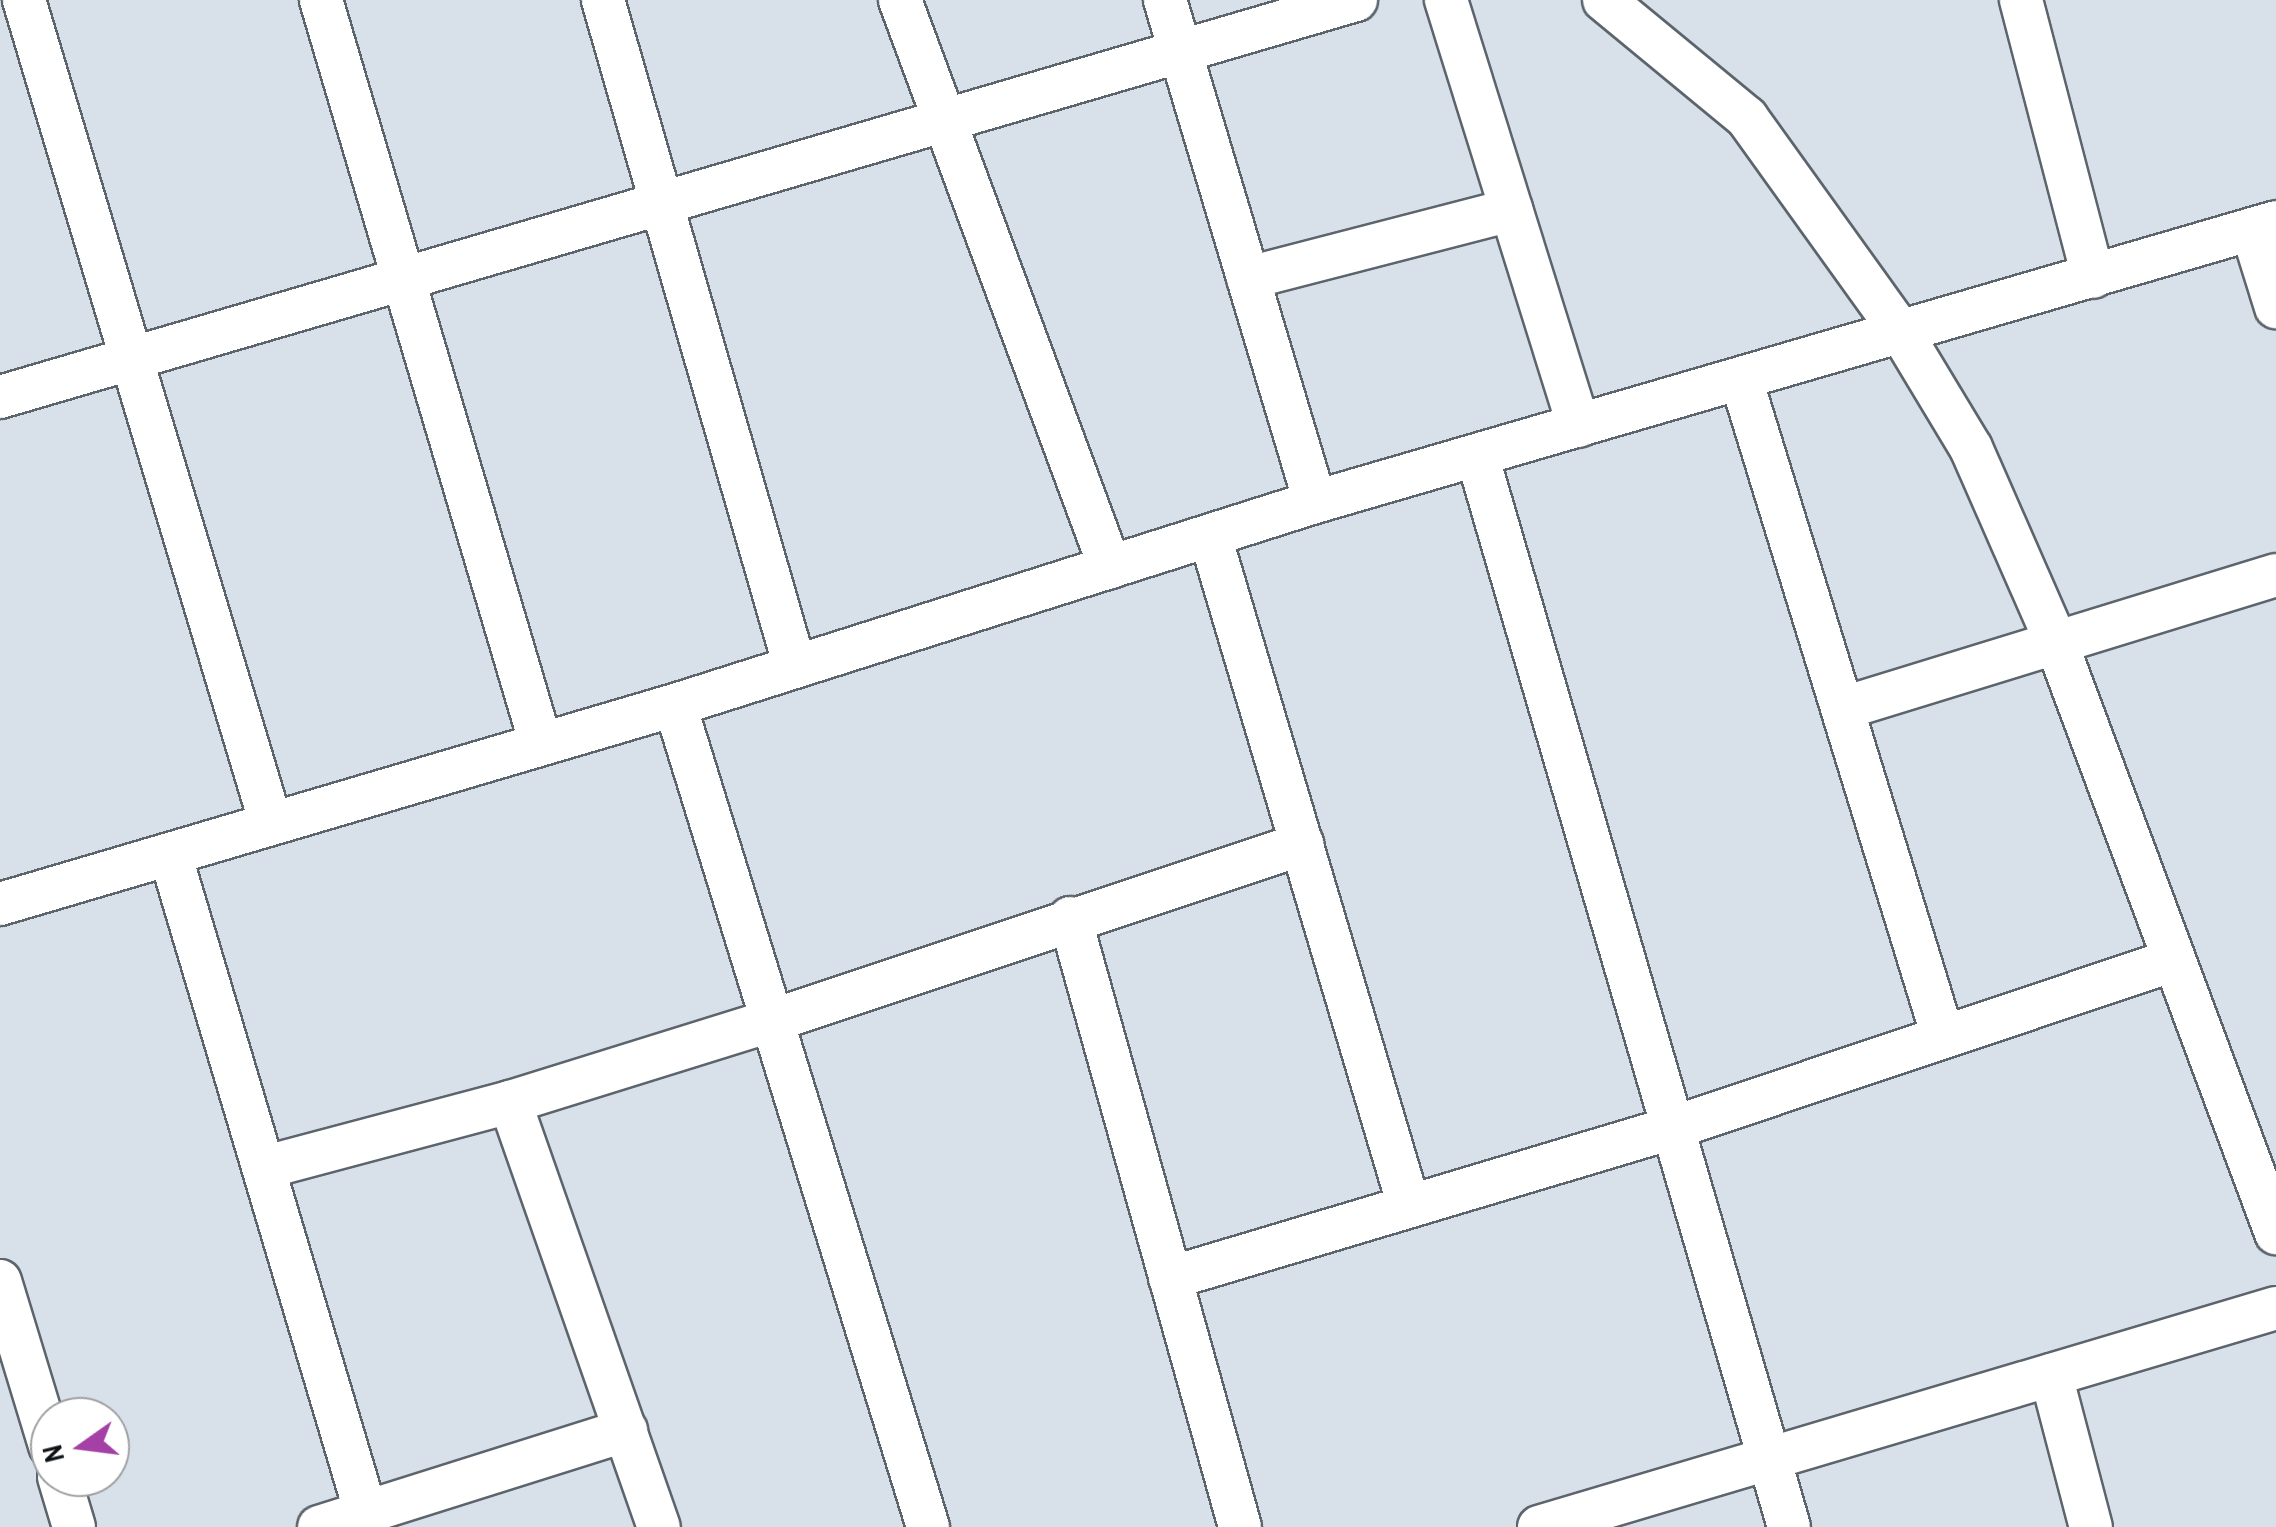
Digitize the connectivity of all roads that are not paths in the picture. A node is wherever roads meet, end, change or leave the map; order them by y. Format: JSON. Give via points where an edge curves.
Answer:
{"nodes":[{"id":1,"x":321,"y":0,"type":"edge"},
{"id":2,"x":603,"y":0,"type":"edge"},
{"id":3,"x":900,"y":0,"type":"edge"},
{"id":4,"x":1164,"y":0,"type":"edge"},
{"id":5,"x":1356,"y":0,"type":"edge"},
{"id":6,"x":1446,"y":0,"type":"edge"},
{"id":7,"x":1604,"y":0,"type":"edge"},
{"id":8,"x":2020,"y":0,"type":"edge"},
{"id":9,"x":18,"y":17,"type":"edge"},
{"id":10,"x":1180,"y":52,"type":"junction"},
{"id":11,"x":941,"y":122,"type":"junction"},
{"id":12,"x":664,"y":203,"type":"junction"},
{"id":13,"x":1511,"y":210,"type":"junction"},
{"id":14,"x":2264,"y":226,"type":"edge"},
{"id":15,"x":2093,"y":276,"type":"junction"},
{"id":16,"x":1248,"y":278,"type":"junction"},
{"id":17,"x":404,"y":280,"type":"junction"},
{"id":18,"x":2276,"y":307,"type":"edge"},
{"id":19,"x":1902,"y":332,"type":"junction"},
{"id":20,"x":131,"y":359,"type":"junction"},
{"id":21,"x":1740,"y":379,"type":"junction"},
{"id":22,"x":0,"y":397,"type":"edge"},
{"id":23,"x":1578,"y":426,"type":"junction"},
{"id":24,"x":1477,"y":455,"type":"junction"},
{"id":25,"x":1315,"y":502,"type":"junction"},
{"id":26,"x":1210,"y":536,"type":"junction"},
{"id":27,"x":1110,"y":567,"type":"junction"},
{"id":28,"x":2276,"y":575,"type":"edge"},
{"id":29,"x":2056,"y":642,"type":"junction"},
{"id":30,"x":795,"y":667,"type":"junction"},
{"id":31,"x":675,"y":704,"type":"junction"},
{"id":32,"x":1844,"y":708,"type":"junction"},
{"id":33,"x":541,"y":744,"type":"junction"},
{"id":34,"x":271,"y":824,"type":"junction"},
{"id":35,"x":1302,"y":844,"type":"junction"},
{"id":36,"x":170,"y":854,"type":"junction"},
{"id":37,"x":0,"y":904,"type":"edge"},
{"id":38,"x":1070,"y":918,"type":"junction"},
{"id":39,"x":2174,"y":960,"type":"junction"},
{"id":40,"x":774,"y":1020,"type":"junction"},
{"id":41,"x":1943,"y":1037,"type":"junction"},
{"id":42,"x":510,"y":1102,"type":"junction"},
{"id":43,"x":1672,"y":1128,"type":"junction"},
{"id":44,"x":266,"y":1166,"type":"junction"},
{"id":45,"x":1409,"y":1206,"type":"junction"},
{"id":46,"x":2276,"y":1233,"type":"edge"},
{"id":47,"x":1170,"y":1278,"type":"junction"},
{"id":48,"x":0,"y":1281,"type":"edge"},
{"id":49,"x":2276,"y":1308,"type":"edge"},
{"id":50,"x":2050,"y":1374,"type":"junction"},
{"id":51,"x":14,"y":1377,"type":"edge"},
{"id":52,"x":30,"y":1408,"type":"edge"},
{"id":53,"x":626,"y":1430,"type":"junction"},
{"id":54,"x":1768,"y":1459,"type":"junction"},
{"id":55,"x":65,"y":1497,"type":"edge"},
{"id":56,"x":366,"y":1513,"type":"junction"},
{"id":57,"x":74,"y":1527,"type":"edge"},
{"id":58,"x":319,"y":1527,"type":"edge"},
{"id":59,"x":659,"y":1527,"type":"edge"},
{"id":60,"x":928,"y":1527,"type":"edge"},
{"id":61,"x":1240,"y":1527,"type":"edge"},
{"id":62,"x":1540,"y":1527,"type":"edge"},
{"id":63,"x":1789,"y":1527,"type":"edge"},
{"id":64,"x":2090,"y":1527,"type":"edge"}],
"edges":[{"from":1,"to":17,"type":"street"},
{"from":2,"to":12,"type":"street"},
{"from":3,"to":11,"type":"street"},
{"from":4,"to":10,"type":"street"},
{"from":5,"to":10,"type":"street"},
{"from":6,"to":13,"type":"street"},
{"from":7,"to":19,"type":"street","via":[[1747,118]]},
{"from":8,"to":15,"type":"street"},
{"from":9,"to":20,"type":"street"},
{"from":10,"to":11,"type":"street"},
{"from":10,"to":16,"type":"street"},
{"from":11,"to":12,"type":"street"},
{"from":11,"to":27,"type":"street"},
{"from":12,"to":17,"type":"street"},
{"from":12,"to":30,"type":"street"},
{"from":13,"to":16,"type":"street"},
{"from":13,"to":23,"type":"street"},
{"from":14,"to":15,"type":"street"},
{"from":14,"to":18,"type":"street"},
{"from":15,"to":19,"type":"street"},
{"from":16,"to":25,"type":"street"},
{"from":17,"to":20,"type":"street"},
{"from":17,"to":33,"type":"street"},
{"from":19,"to":21,"type":"street"},
{"from":19,"to":29,"type":"street","via":[[1997,499]]},
{"from":20,"to":22,"type":"street"},
{"from":20,"to":34,"type":"street"},
{"from":21,"to":23,"type":"street"},
{"from":21,"to":32,"type":"street"},
{"from":23,"to":24,"type":"street"},
{"from":24,"to":25,"type":"street"},
{"from":24,"to":43,"type":"street"},
{"from":25,"to":26,"type":"street"},
{"from":26,"to":27,"type":"street"},
{"from":26,"to":35,"type":"street"},
{"from":27,"to":30,"type":"street"},
{"from":28,"to":29,"type":"street"},
{"from":29,"to":32,"type":"street"},
{"from":29,"to":39,"type":"street"},
{"from":30,"to":31,"type":"street"},
{"from":31,"to":33,"type":"street"},
{"from":31,"to":40,"type":"street"},
{"from":32,"to":41,"type":"street"},
{"from":33,"to":34,"type":"street"},
{"from":34,"to":36,"type":"street"},
{"from":35,"to":38,"type":"street"},
{"from":35,"to":45,"type":"street"},
{"from":36,"to":37,"type":"street"},
{"from":36,"to":44,"type":"street"},
{"from":38,"to":40,"type":"street"},
{"from":38,"to":47,"type":"street"},
{"from":39,"to":41,"type":"street"},
{"from":39,"to":46,"type":"street"},
{"from":40,"to":42,"type":"street"},
{"from":40,"to":60,"type":"street"},
{"from":41,"to":43,"type":"street"},
{"from":42,"to":44,"type":"street"},
{"from":42,"to":53,"type":"street"},
{"from":43,"to":45,"type":"street"},
{"from":43,"to":54,"type":"street"},
{"from":44,"to":56,"type":"street"},
{"from":45,"to":47,"type":"street"},
{"from":47,"to":61,"type":"street"},
{"from":48,"to":51,"type":"street"},
{"from":49,"to":50,"type":"street"},
{"from":50,"to":54,"type":"street"},
{"from":50,"to":64,"type":"street"},
{"from":51,"to":52,"type":"street"},
{"from":53,"to":56,"type":"street"},
{"from":53,"to":59,"type":"street"},
{"from":54,"to":62,"type":"street"},
{"from":54,"to":63,"type":"street"},
{"from":55,"to":57,"type":"street"},
{"from":56,"to":58,"type":"street"}]}
